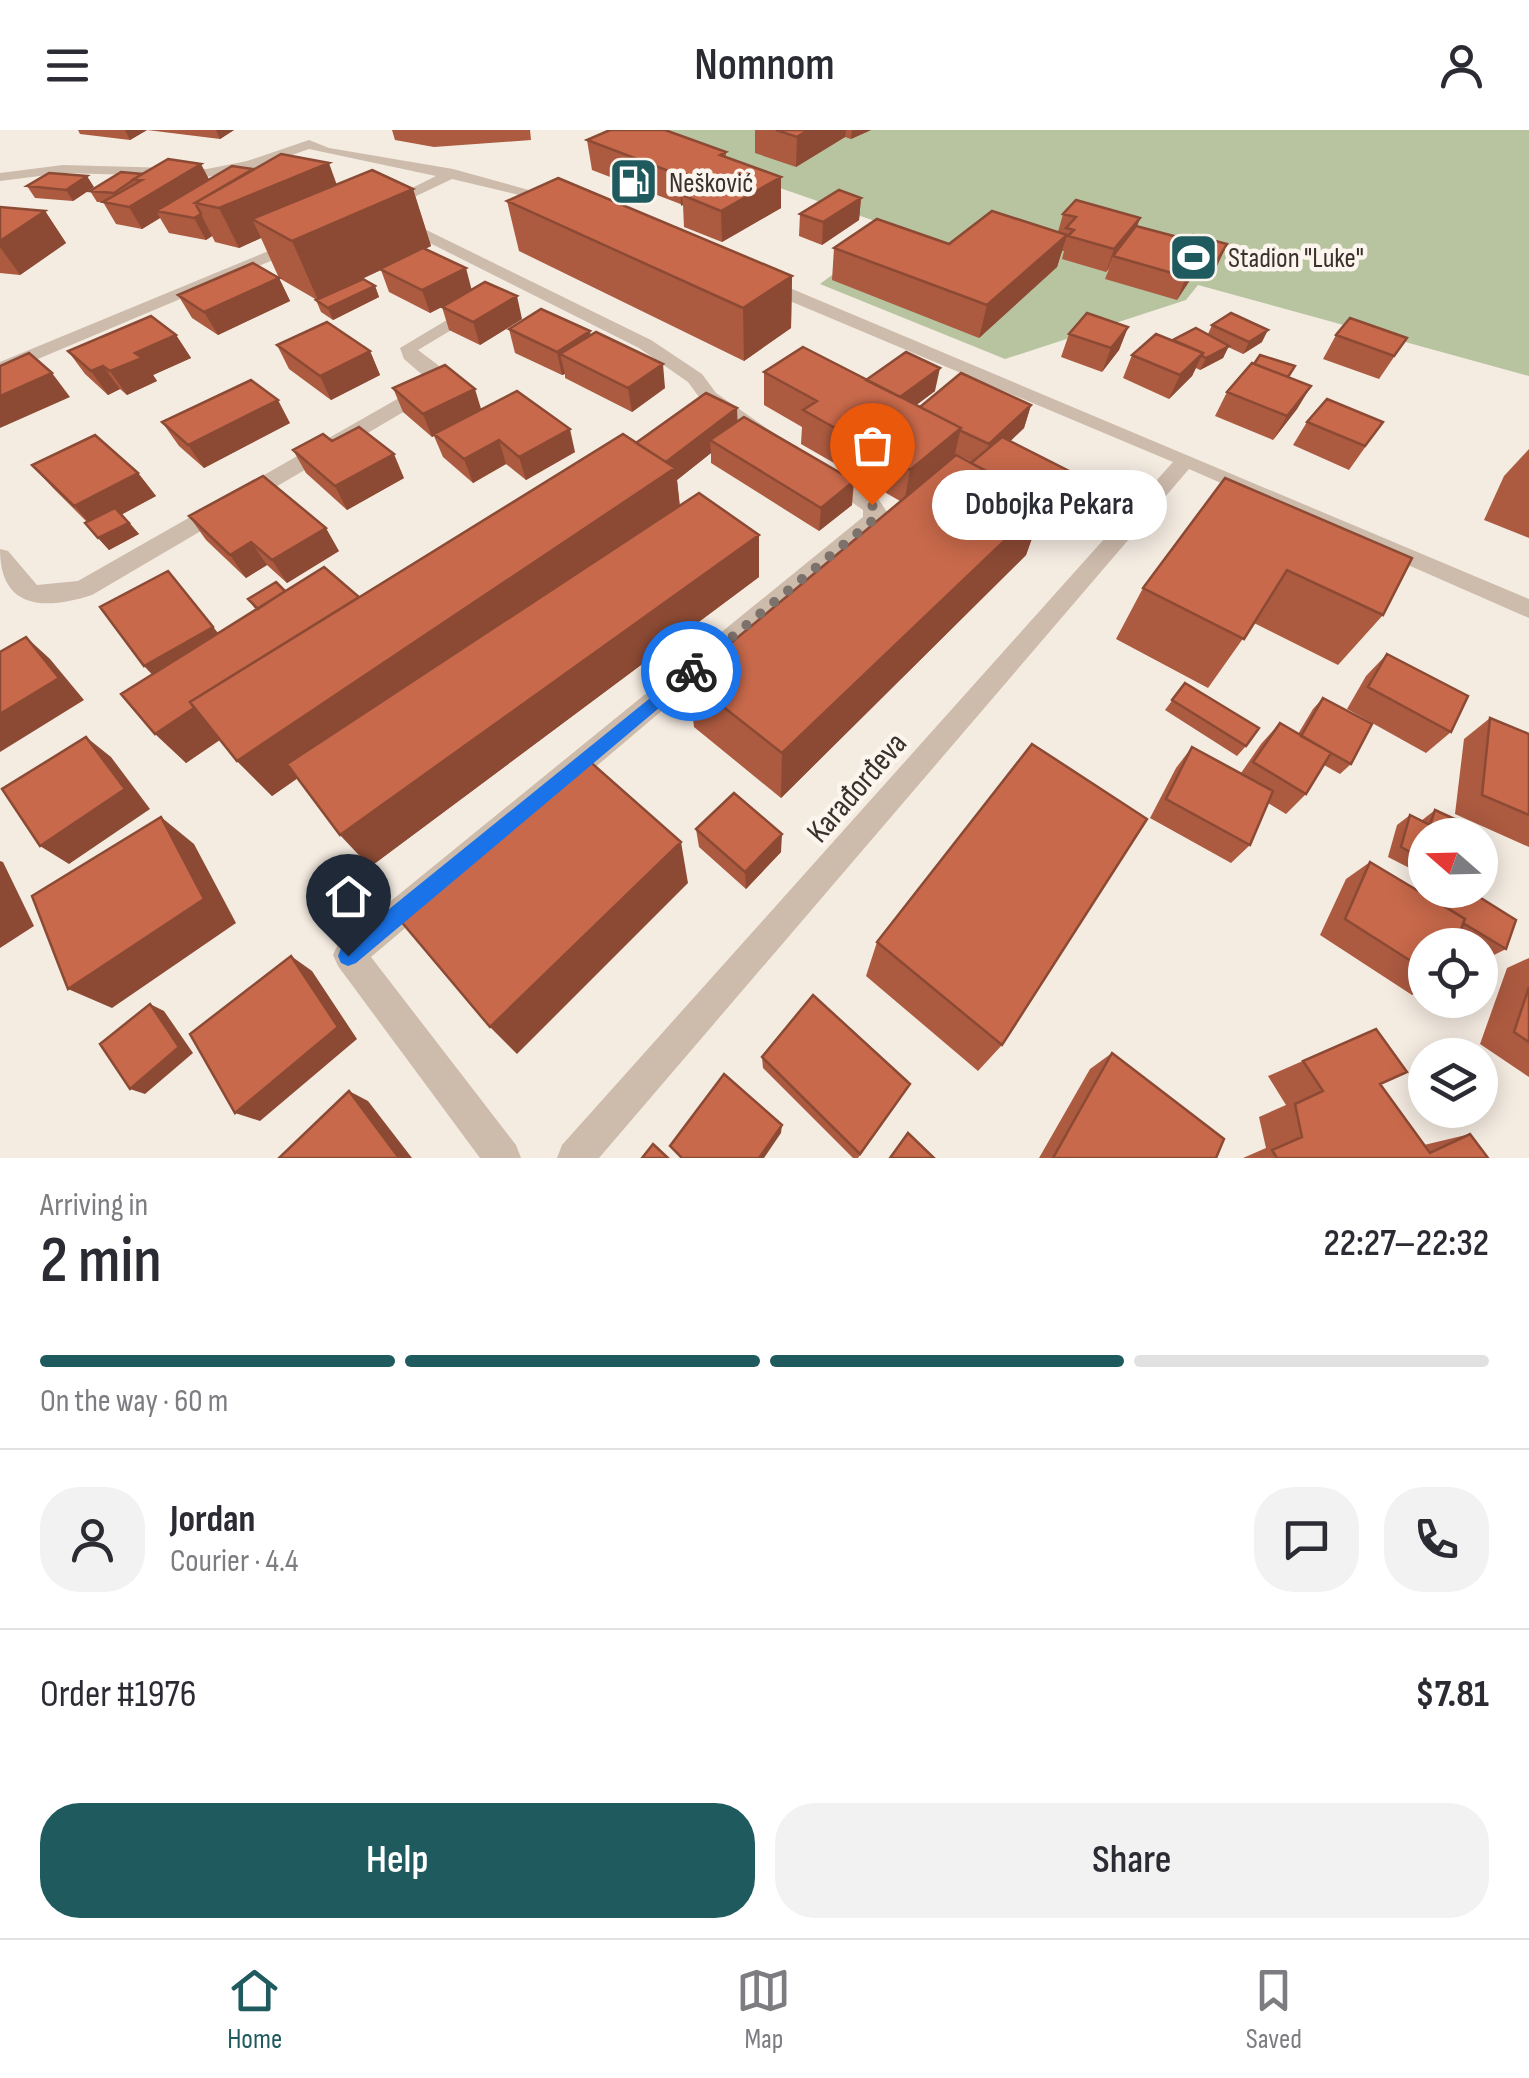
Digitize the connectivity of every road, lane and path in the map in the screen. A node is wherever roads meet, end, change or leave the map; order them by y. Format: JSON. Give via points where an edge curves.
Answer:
{"nodes":[{"id":1,"x":311,"y":137,"type":"edge"},
{"id":2,"x":454,"y":173,"type":"junction"},
{"id":3,"x":0,"y":178,"type":"edge"},
{"id":4,"x":576,"y":206,"type":"edge"},
{"id":5,"x":323,"y":234,"type":"edge"},
{"id":6,"x":733,"y":271,"type":"edge"},
{"id":7,"x":520,"y":282,"type":"junction"},
{"id":8,"x":0,"y":370,"type":"edge"},
{"id":9,"x":1186,"y":460,"type":"junction"},
{"id":10,"x":0,"y":557,"type":"edge"},
{"id":11,"x":1529,"y":609,"type":"edge"},
{"id":12,"x":503,"y":1158,"type":"edge"},
{"id":13,"x":575,"y":1158,"type":"edge"}],
"edges":[{"from":1,"to":2,"type":"street","via":[[324,151]]},
{"from":1,"to":3,"type":"street","via":[[250,164],[207,172],[63,169]]},
{"from":2,"to":4,"type":"street"},
{"from":2,"to":7,"type":"street","via":[[377,211]]},
{"from":5,"to":8,"type":"street"},
{"from":6,"to":9,"type":"street"},
{"from":7,"to":10,"type":"street","via":[[410,348],[436,378],[427,390],[84,590],[30,593]]},
{"from":7,"to":12,"type":"street","via":[[680,366],[709,397],[876,512],[348,956]]},
{"from":9,"to":11,"type":"street"},
{"from":9,"to":13,"type":"street","name":"Karađorđeva"}]}
